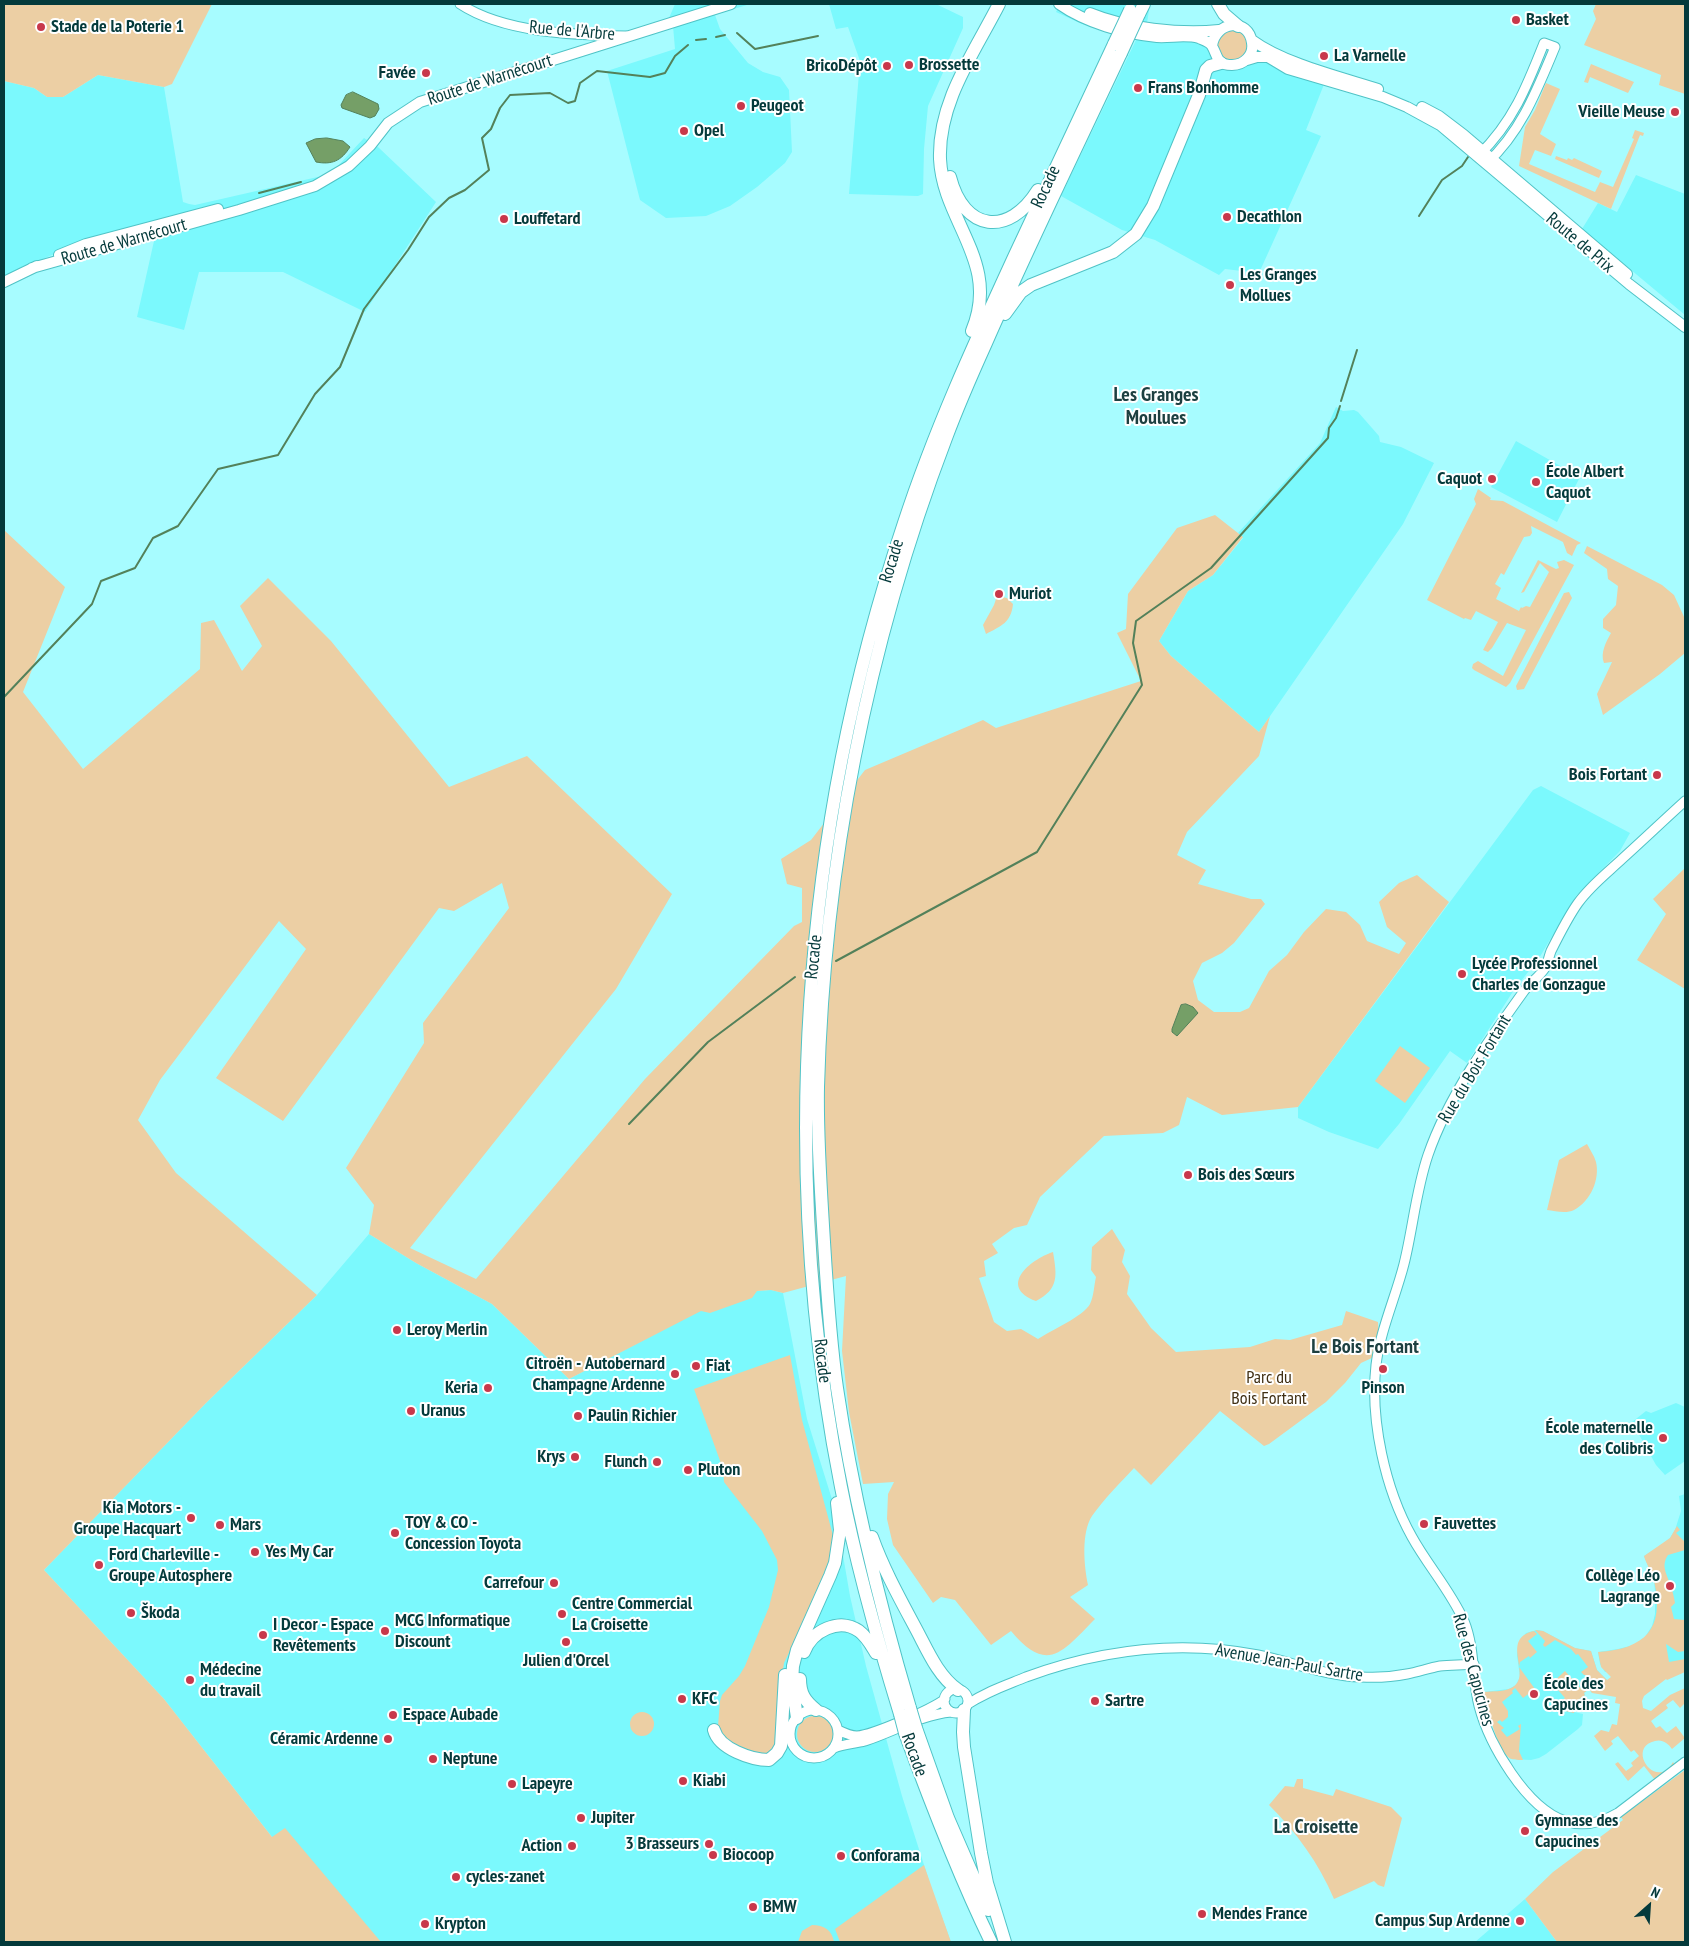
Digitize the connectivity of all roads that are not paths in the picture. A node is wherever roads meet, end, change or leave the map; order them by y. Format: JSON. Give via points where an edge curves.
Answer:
{"nodes":[{"id":1,"x":460,"y":4,"type":"edge"},
{"id":2,"x":731,"y":4,"type":"edge"},
{"id":3,"x":998,"y":4,"type":"edge"},
{"id":4,"x":1007,"y":4,"type":"edge"},
{"id":5,"x":1060,"y":4,"type":"edge"},
{"id":6,"x":1070,"y":4,"type":"edge"},
{"id":7,"x":1218,"y":4,"type":"edge"},
{"id":8,"x":1137,"y":8,"type":"edge"},
{"id":9,"x":1238,"y":26,"type":"junction"},
{"id":10,"x":1219,"y":30,"type":"junction"},
{"id":11,"x":628,"y":36,"type":"junction"},
{"id":12,"x":1252,"y":40,"type":"junction"},
{"id":13,"x":1212,"y":46,"type":"junction"},
{"id":14,"x":1117,"y":48,"type":"junction"},
{"id":15,"x":1247,"y":60,"type":"junction"},
{"id":16,"x":1222,"y":62,"type":"junction"},
{"id":17,"x":1067,"y":143,"type":"junction"},
{"id":18,"x":1480,"y":154,"type":"junction"},
{"id":19,"x":1489,"y":161,"type":"junction"},
{"id":20,"x":4,"y":282,"type":"edge"},
{"id":21,"x":1685,"y":321,"type":"edge"},
{"id":22,"x":1685,"y":327,"type":"edge"},
{"id":23,"x":965,"y":362,"type":"junction"},
{"id":24,"x":959,"y":406,"type":"junction"},
{"id":25,"x":1685,"y":801,"type":"edge"},
{"id":26,"x":1376,"y":1364,"type":"joint"},
{"id":27,"x":829,"y":1418,"type":"junction"},
{"id":28,"x":850,"y":1467,"type":"junction"},
{"id":29,"x":807,"y":1628,"type":"junction"},
{"id":30,"x":1474,"y":1664,"type":"junction"},
{"id":31,"x":960,"y":1691,"type":"junction"},
{"id":32,"x":988,"y":1691,"type":"junction"},
{"id":33,"x":945,"y":1699,"type":"junction"},
{"id":34,"x":966,"y":1707,"type":"junction"},
{"id":35,"x":816,"y":1710,"type":"junction"},
{"id":36,"x":905,"y":1711,"type":"junction"},
{"id":37,"x":951,"y":1712,"type":"junction"},
{"id":38,"x":797,"y":1718,"type":"junction"},
{"id":39,"x":714,"y":1730,"type":"dead end"},
{"id":40,"x":838,"y":1730,"type":"junction"},
{"id":41,"x":910,"y":1730,"type":"junction"},
{"id":42,"x":834,"y":1748,"type":"junction"},
{"id":43,"x":1685,"y":1762,"type":"edge"},
{"id":44,"x":991,"y":1942,"type":"edge"},
{"id":45,"x":1004,"y":1942,"type":"edge"}],
"edges":[{"from":1,"to":11,"type":"street","name":"Rue de l'Arbre","via":[[487,17],[547,32]]},
{"from":2,"to":11,"type":"main road","name":"Route de Warnécourt"},
{"from":3,"to":23,"type":"highway","via":[[949,99],[940,142],[946,195],[966,236],[978,272],[979,308],[965,348]]},
{"from":4,"to":17,"type":"highway","via":[[953,112],[948,158],[954,190],[962,206],[982,220],[996,222],[1017,216],[1034,197]]},
{"from":5,"to":13,"type":"main road","via":[[1102,25],[1154,36],[1198,38]]},
{"from":6,"to":10,"type":"main road","via":[[1094,15],[1151,29]]},
{"from":7,"to":9,"type":"highway"},
{"from":8,"to":14,"type":"highway","bridge":true},
{"from":9,"to":10,"type":"main road"},
{"from":9,"to":12,"type":"main road","name":"Route de Prix"},
{"from":10,"to":13,"type":"main road"},
{"from":11,"to":20,"type":"main road","name":"Route de Warnécourt","via":[[420,102],[388,123],[349,166],[315,186],[32,268]]},
{"from":12,"to":15,"type":"main road"},
{"from":12,"to":18,"type":"main road","name":"Route de Prix","via":[[1296,62],[1407,100],[1439,116]]},
{"from":13,"to":16,"type":"main road","via":[[1216,58]]},
{"from":14,"to":17,"type":"highway","name":"Rocade"},
{"from":14,"to":24,"type":"highway"},
{"from":15,"to":16,"type":"main road","name":"Route de Prix","via":[[1234,66]]},
{"from":15,"to":18,"type":"main road","name":"Route de Prix","via":[[1268,57],[1288,68],[1407,106]]},
{"from":16,"to":24,"type":"highway","via":[[1206,70],[1199,95],[1153,206],[1136,234],[1113,252],[1044,279],[1021,292],[996,331]]},
{"from":17,"to":23,"type":"highway","name":"Rocade"},
{"from":18,"to":19,"type":"main road","name":"Route de Prix"},
{"from":18,"to":19,"type":"street","via":[[1516,108],[1544,43],[1555,48],[1523,119]]},
{"from":19,"to":21,"type":"main road","name":"Route de Prix"},
{"from":19,"to":22,"type":"main road","name":"Route de Prix","via":[[1628,284]]},
{"from":23,"to":27,"type":"highway","name":"Rocade","via":[[904,523],[863,658],[838,772],[821,889],[806,1089],[807,1182],[815,1310]]},
{"from":24,"to":28,"type":"highway","via":[[909,544],[875,662],[851,772],[833,888],[818,1091],[828,1308]]},
{"from":25,"to":26,"type":"street","name":"Rue du Bois Fortant","via":[[1593,885],[1579,902],[1545,968],[1501,1023],[1465,1079],[1428,1156],[1404,1264]]},
{"from":26,"to":30,"type":"street","name":"Rue des Capucines","via":[[1379,1439],[1390,1484],[1413,1539],[1453,1598],[1465,1624]]},
{"from":27,"to":29,"type":"highway","via":[[840,1530],[835,1563]]},
{"from":27,"to":36,"type":"highway","name":"Rocade","via":[[840,1485],[872,1622]]},
{"from":28,"to":31,"type":"highway","via":[[880,1560],[930,1656],[944,1678]]},
{"from":28,"to":36,"type":"highway"},
{"from":29,"to":38,"type":"highway","via":[[793,1666]]},
{"from":29,"to":39,"type":"highway","via":[[794,1647],[786,1668],[783,1738],[777,1753],[770,1760],[749,1757],[720,1743]]},
{"from":30,"to":32,"type":"street","name":"Avenue Jean-Paul Sartre","via":[[1439,1666],[1405,1675],[1360,1678],[1248,1654],[1157,1649],[1082,1660]]},
{"from":30,"to":43,"type":"street","name":"Rue des Capucines","via":[[1479,1707],[1498,1751],[1515,1778],[1545,1811],[1563,1821],[1577,1824],[1607,1820]]},
{"from":31,"to":32,"type":"street","name":"Avenue Jean-Paul Sartre"},
{"from":31,"to":33,"type":"street","via":[[951,1691]]},
{"from":31,"to":34,"type":"street","via":[[967,1697]]},
{"from":32,"to":34,"type":"street","name":"Avenue Jean-Paul Sartre"},
{"from":33,"to":37,"type":"street"},
{"from":33,"to":40,"type":"street","via":[[930,1709],[861,1735],[848,1735]]},
{"from":34,"to":37,"type":"street","via":[[958,1713]]},
{"from":34,"to":45,"type":"highway","via":[[964,1740],[981,1853]]},
{"from":35,"to":36,"type":"highway","via":[[802,1694],[800,1666],[803,1655],[812,1638],[825,1629],[840,1626],[852,1628],[868,1639]]},
{"from":35,"to":38,"type":"street"},
{"from":35,"to":40,"type":"street","via":[[828,1714]]},
{"from":36,"to":41,"type":"highway","bridge":true},
{"from":37,"to":42,"type":"street"},
{"from":38,"to":42,"type":"street","via":[[791,1735],[799,1753],[819,1758]]},
{"from":40,"to":42,"type":"street"},
{"from":41,"to":44,"type":"highway","name":"Rocade","via":[[941,1828]]},
{"from":41,"to":45,"type":"highway"}]}
